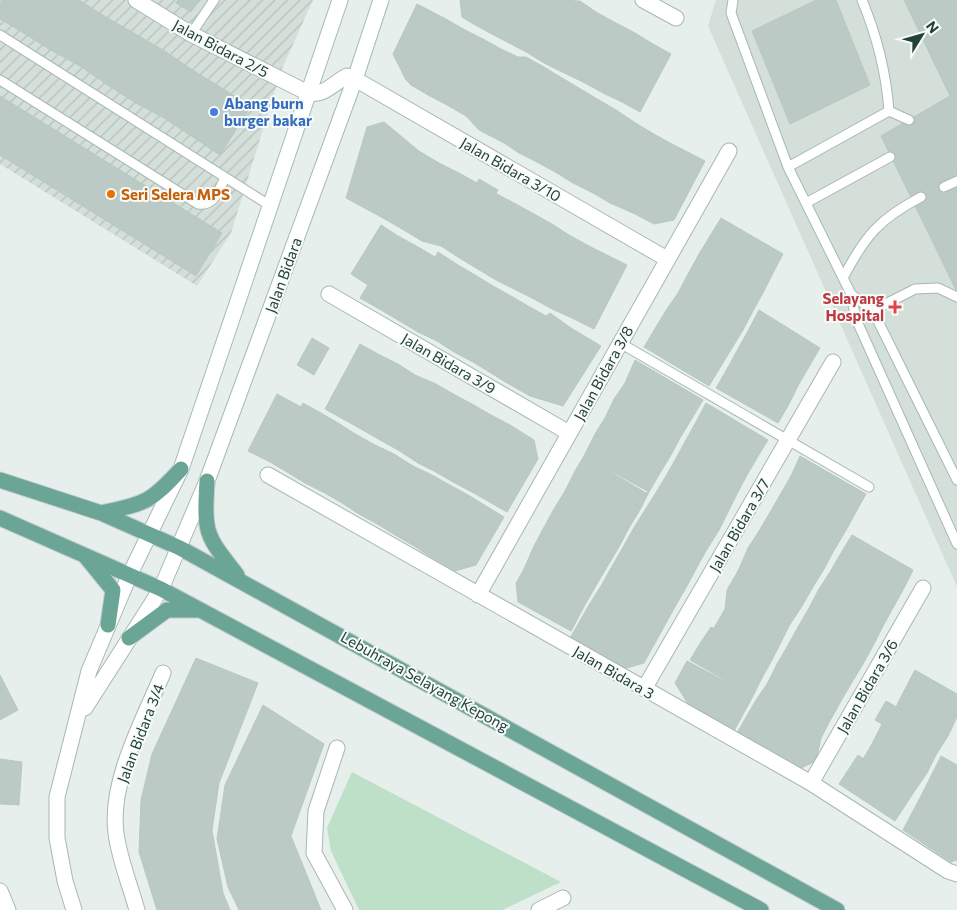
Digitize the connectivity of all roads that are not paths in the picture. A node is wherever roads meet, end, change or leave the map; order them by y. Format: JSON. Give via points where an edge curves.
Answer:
{"nodes":[{"id":1,"x":136,"y":0,"type":"edge"},
{"id":2,"x":214,"y":0,"type":"edge"},
{"id":3,"x":340,"y":0,"type":"edge"},
{"id":4,"x":381,"y":0,"type":"edge"},
{"id":5,"x":643,"y":0,"type":"edge"},
{"id":6,"x":733,"y":0,"type":"edge"},
{"id":7,"x":862,"y":0,"type":"edge"},
{"id":8,"x":676,"y":18,"type":"dead end"},
{"id":9,"x":191,"y":34,"type":"junction"},
{"id":10,"x":0,"y":35,"type":"edge"},
{"id":11,"x":355,"y":79,"type":"junction"},
{"id":12,"x":0,"y":80,"type":"edge"},
{"id":13,"x":308,"y":93,"type":"junction"},
{"id":14,"x":889,"y":111,"type":"junction"},
{"id":15,"x":909,"y":120,"type":"dead end"},
{"id":16,"x":729,"y":151,"type":"dead end"},
{"id":17,"x":890,"y":156,"type":"dead end"},
{"id":18,"x":788,"y":167,"type":"junction"},
{"id":19,"x":225,"y":178,"type":"junction"},
{"id":20,"x":957,"y":181,"type":"edge"},
{"id":21,"x":944,"y":187,"type":"dead end"},
{"id":22,"x":921,"y":197,"type":"dead end"},
{"id":23,"x":806,"y":203,"type":"junction"},
{"id":24,"x":269,"y":205,"type":"junction"},
{"id":25,"x":667,"y":260,"type":"junction"},
{"id":26,"x":843,"y":278,"type":"junction"},
{"id":27,"x":329,"y":294,"type":"dead end"},
{"id":28,"x":851,"y":294,"type":"junction"},
{"id":29,"x":957,"y":297,"type":"edge"},
{"id":30,"x":873,"y":311,"type":"junction"},
{"id":31,"x":856,"y":319,"type":"junction"},
{"id":32,"x":620,"y":342,"type":"junction"},
{"id":33,"x":833,"y":362,"type":"dead end"},
{"id":34,"x":569,"y":433,"type":"junction"},
{"id":35,"x":788,"y":440,"type":"junction"},
{"id":36,"x":181,"y":469,"type":"junction"},
{"id":37,"x":268,"y":475,"type":"dead end"},
{"id":38,"x":0,"y":480,"type":"edge"},
{"id":39,"x":957,"y":480,"type":"edge"},
{"id":40,"x":208,"y":481,"type":"junction"},
{"id":41,"x":869,"y":487,"type":"dead end"},
{"id":42,"x":101,"y":513,"type":"junction"},
{"id":43,"x":0,"y":518,"type":"edge"},
{"id":44,"x":150,"y":533,"type":"junction"},
{"id":45,"x":957,"y":544,"type":"edge"},
{"id":46,"x":180,"y":548,"type":"junction"},
{"id":47,"x":83,"y":554,"type":"junction"},
{"id":48,"x":130,"y":574,"type":"junction"},
{"id":49,"x":240,"y":580,"type":"junction"},
{"id":50,"x":923,"y":588,"type":"dead end"},
{"id":51,"x":161,"y":589,"type":"junction"},
{"id":52,"x":478,"y":595,"type":"junction"},
{"id":53,"x":201,"y":610,"type":"junction"},
{"id":54,"x":108,"y":625,"type":"junction"},
{"id":55,"x":129,"y":638,"type":"junction"},
{"id":56,"x":163,"y":673,"type":"dead end"},
{"id":57,"x":644,"y":689,"type":"junction"},
{"id":58,"x":78,"y":720,"type":"junction"},
{"id":59,"x":337,"y":748,"type":"dead end"},
{"id":60,"x":811,"y":783,"type":"junction"},
{"id":61,"x":957,"y":874,"type":"edge"},
{"id":62,"x":0,"y":891,"type":"edge"},
{"id":63,"x":563,"y":898,"type":"dead end"},
{"id":64,"x":8,"y":910,"type":"edge"},
{"id":65,"x":74,"y":910,"type":"edge"},
{"id":66,"x":137,"y":910,"type":"edge"},
{"id":67,"x":345,"y":910,"type":"edge"},
{"id":68,"x":539,"y":910,"type":"edge"},
{"id":69,"x":761,"y":910,"type":"edge"},
{"id":70,"x":837,"y":910,"type":"edge"}],
"edges":[{"from":1,"to":9,"type":"street","name":"Jalan Bidara 2/5"},
{"from":2,"to":9,"type":"lane"},
{"from":3,"to":13,"type":"street"},
{"from":4,"to":11,"type":"street","name":"Jalan Bidara"},
{"from":5,"to":8,"type":"street"},
{"from":6,"to":18,"type":"lane","via":[[731,12]]},
{"from":7,"to":14,"type":"lane","via":[[875,33],[887,82]]},
{"from":9,"to":13,"type":"street","name":"Jalan Bidara 2/5"},
{"from":10,"to":19,"type":"lane"},
{"from":11,"to":13,"type":"street","via":[[347,76],[315,95]]},
{"from":11,"to":25,"type":"street","name":"Jalan Bidara 3/10"},
{"from":11,"to":40,"type":"street","name":"Jalan Bidara"},
{"from":12,"to":19,"type":"lane","via":[[198,204],[213,202]]},
{"from":13,"to":24,"type":"street"},
{"from":14,"to":15,"type":"lane"},
{"from":14,"to":18,"type":"lane"},
{"from":16,"to":25,"type":"street","name":"Jalan Bidara 3/8"},
{"from":17,"to":23,"type":"lane"},
{"from":18,"to":23,"type":"lane"},
{"from":19,"to":24,"type":"lane"},
{"from":20,"to":21,"type":"lane"},
{"from":22,"to":26,"type":"lane","via":[[896,210],[876,226],[859,247]]},
{"from":23,"to":26,"type":"lane"},
{"from":24,"to":36,"type":"street"},
{"from":25,"to":32,"type":"street","name":"Jalan Bidara 3/8"},
{"from":26,"to":28,"type":"lane"},
{"from":27,"to":34,"type":"street","name":"Jalan Bidara 3/9"},
{"from":28,"to":30,"type":"lane"},
{"from":28,"to":31,"type":"lane"},
{"from":29,"to":30,"type":"lane","via":[[938,288],[915,289]]},
{"from":30,"to":31,"type":"lane"},
{"from":30,"to":39,"type":"lane"},
{"from":31,"to":45,"type":"lane"},
{"from":32,"to":34,"type":"street","name":"Jalan Bidara 3/8"},
{"from":32,"to":35,"type":"lane"},
{"from":33,"to":35,"type":"street","name":"Jalan Bidara 3/7"},
{"from":34,"to":52,"type":"street","name":"Jalan Bidara 3/8"},
{"from":35,"to":41,"type":"lane"},
{"from":35,"to":57,"type":"street","name":"Jalan Bidara 3/7"},
{"from":36,"to":42,"type":"main road","via":[[157,495],[143,503]]},
{"from":36,"to":44,"type":"street"},
{"from":37,"to":52,"type":"street","name":"Jalan Bidara 3"},
{"from":38,"to":42,"type":"main road","name":"Lebuhraya Selayang Kepong"},
{"from":40,"to":46,"type":"street","name":"Jalan Bidara"},
{"from":40,"to":49,"type":"main road","via":[[207,532]]},
{"from":42,"to":44,"type":"main road","name":"Lebuhraya Selayang Kepong"},
{"from":43,"to":47,"type":"main road"},
{"from":44,"to":46,"type":"main road","name":"Lebuhraya Selayang Kepong"},
{"from":44,"to":48,"type":"street"},
{"from":46,"to":49,"type":"main road","name":"Lebuhraya Selayang Kepong"},
{"from":46,"to":51,"type":"street","name":"Jalan Bidara"},
{"from":47,"to":48,"type":"main road"},
{"from":47,"to":54,"type":"main road","via":[[113,590]]},
{"from":48,"to":51,"type":"main road"},
{"from":48,"to":54,"type":"street"},
{"from":49,"to":70,"type":"main road","name":"Lebuhraya Selayang Kepong"},
{"from":50,"to":60,"type":"street","name":"Jalan Bidara 3/6"},
{"from":51,"to":53,"type":"main road"},
{"from":51,"to":55,"type":"street","name":"Jalan Bidara"},
{"from":52,"to":57,"type":"street","name":"Jalan Bidara 3"},
{"from":53,"to":55,"type":"main road","via":[[167,610]]},
{"from":53,"to":69,"type":"main road"},
{"from":54,"to":58,"type":"street","via":[[88,671]]},
{"from":55,"to":58,"type":"street","name":"Jalan Bidara"},
{"from":56,"to":66,"type":"street","name":"Jalan Bidara 3/4","via":[[128,758],[118,792],[116,832]]},
{"from":57,"to":60,"type":"street","name":"Jalan Bidara 3"},
{"from":58,"to":65,"type":"street","via":[[57,797],[57,838]]},
{"from":59,"to":67,"type":"street","via":[[316,811],[314,853]]},
{"from":60,"to":61,"type":"street","name":"Jalan Bidara 3"},
{"from":62,"to":64,"type":"street"},
{"from":63,"to":68,"type":"street"}]}
